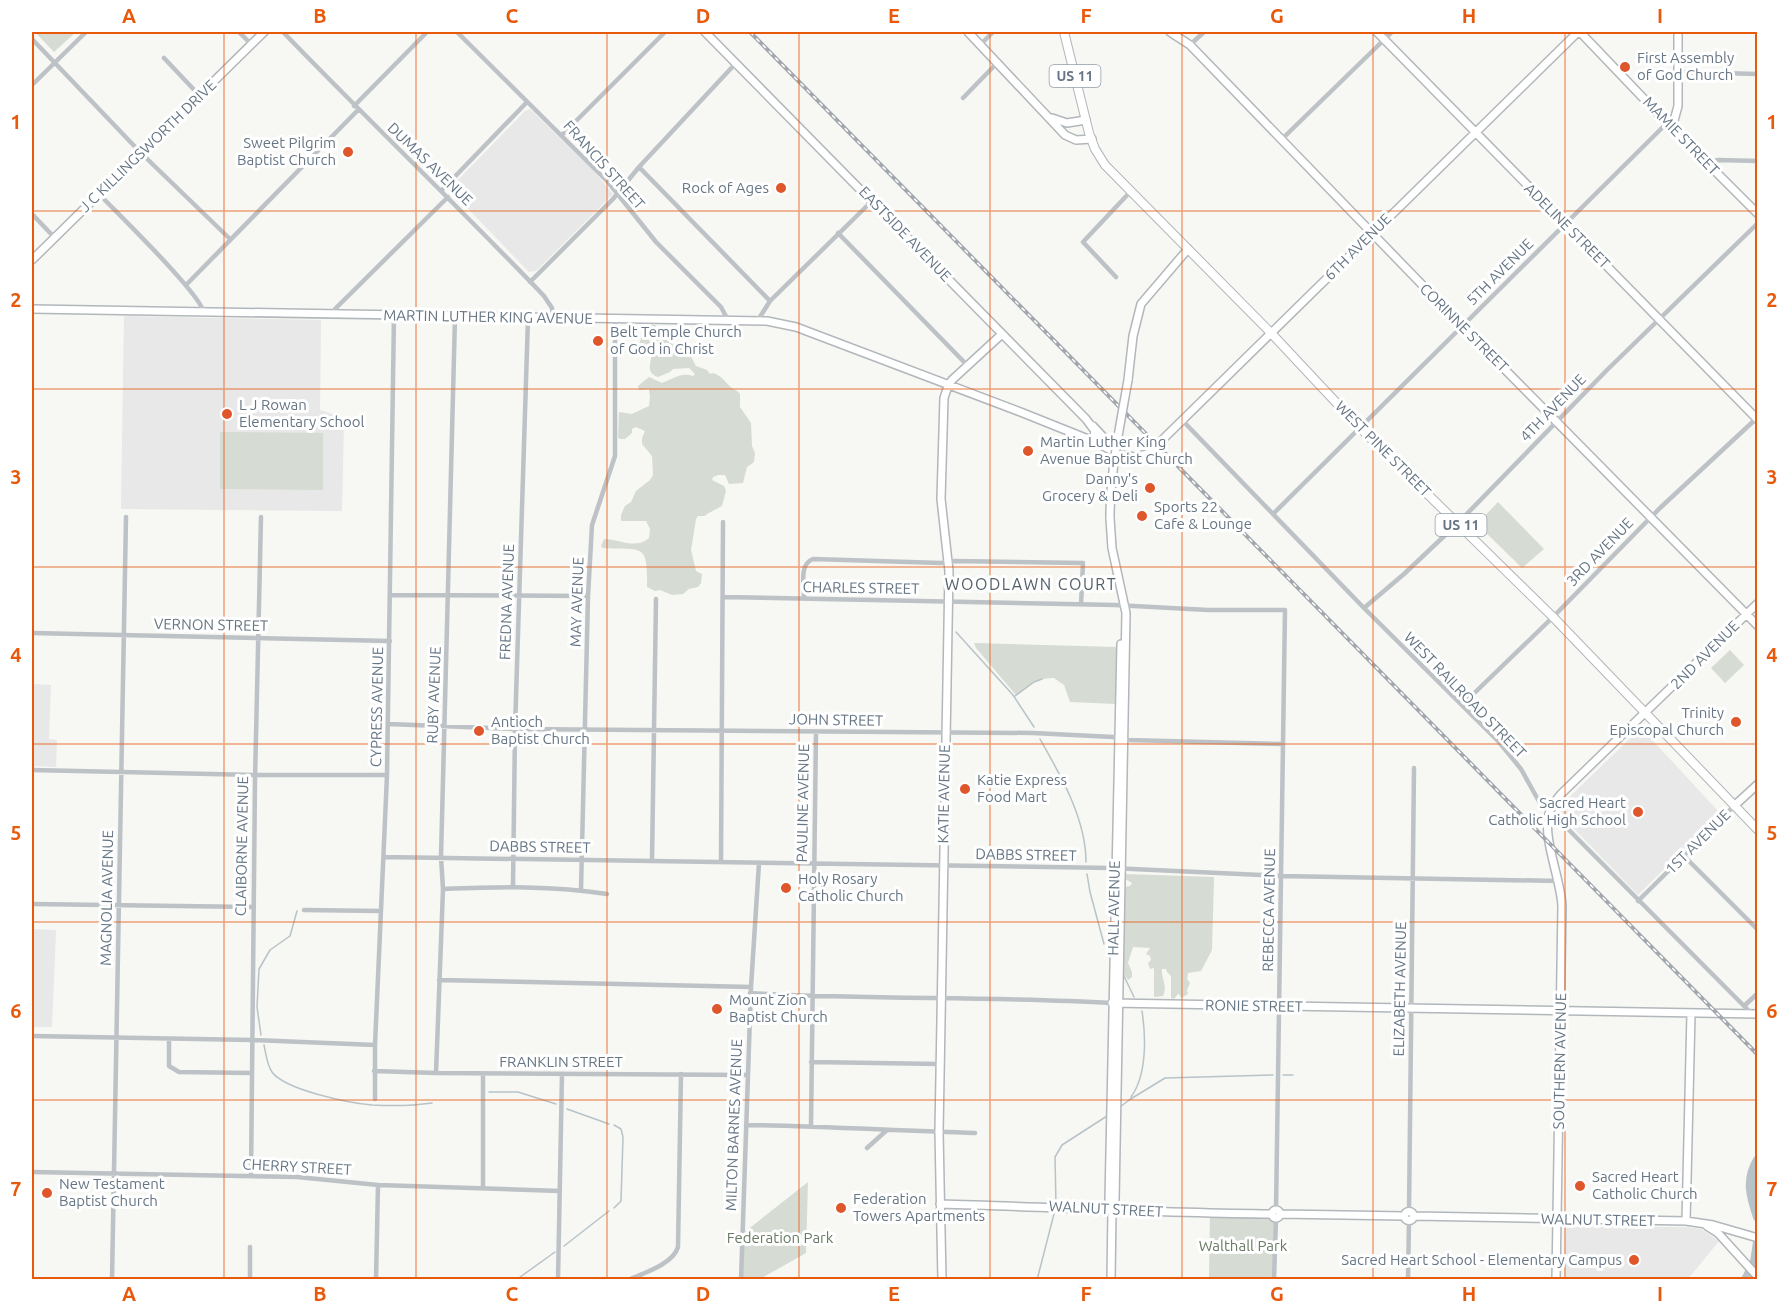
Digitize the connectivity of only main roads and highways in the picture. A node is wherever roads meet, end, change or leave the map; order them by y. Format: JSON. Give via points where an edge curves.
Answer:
{"nodes":[{"id":1,"x":1064,"y":32,"type":"edge"},
{"id":2,"x":1758,"y":830,"type":"edge"}],
"edges":[{"from":1,"to":2,"type":"main road","name":"WEST PINE STREET","number":"US 11","via":[[1092,140],[1105,165]]}]}
